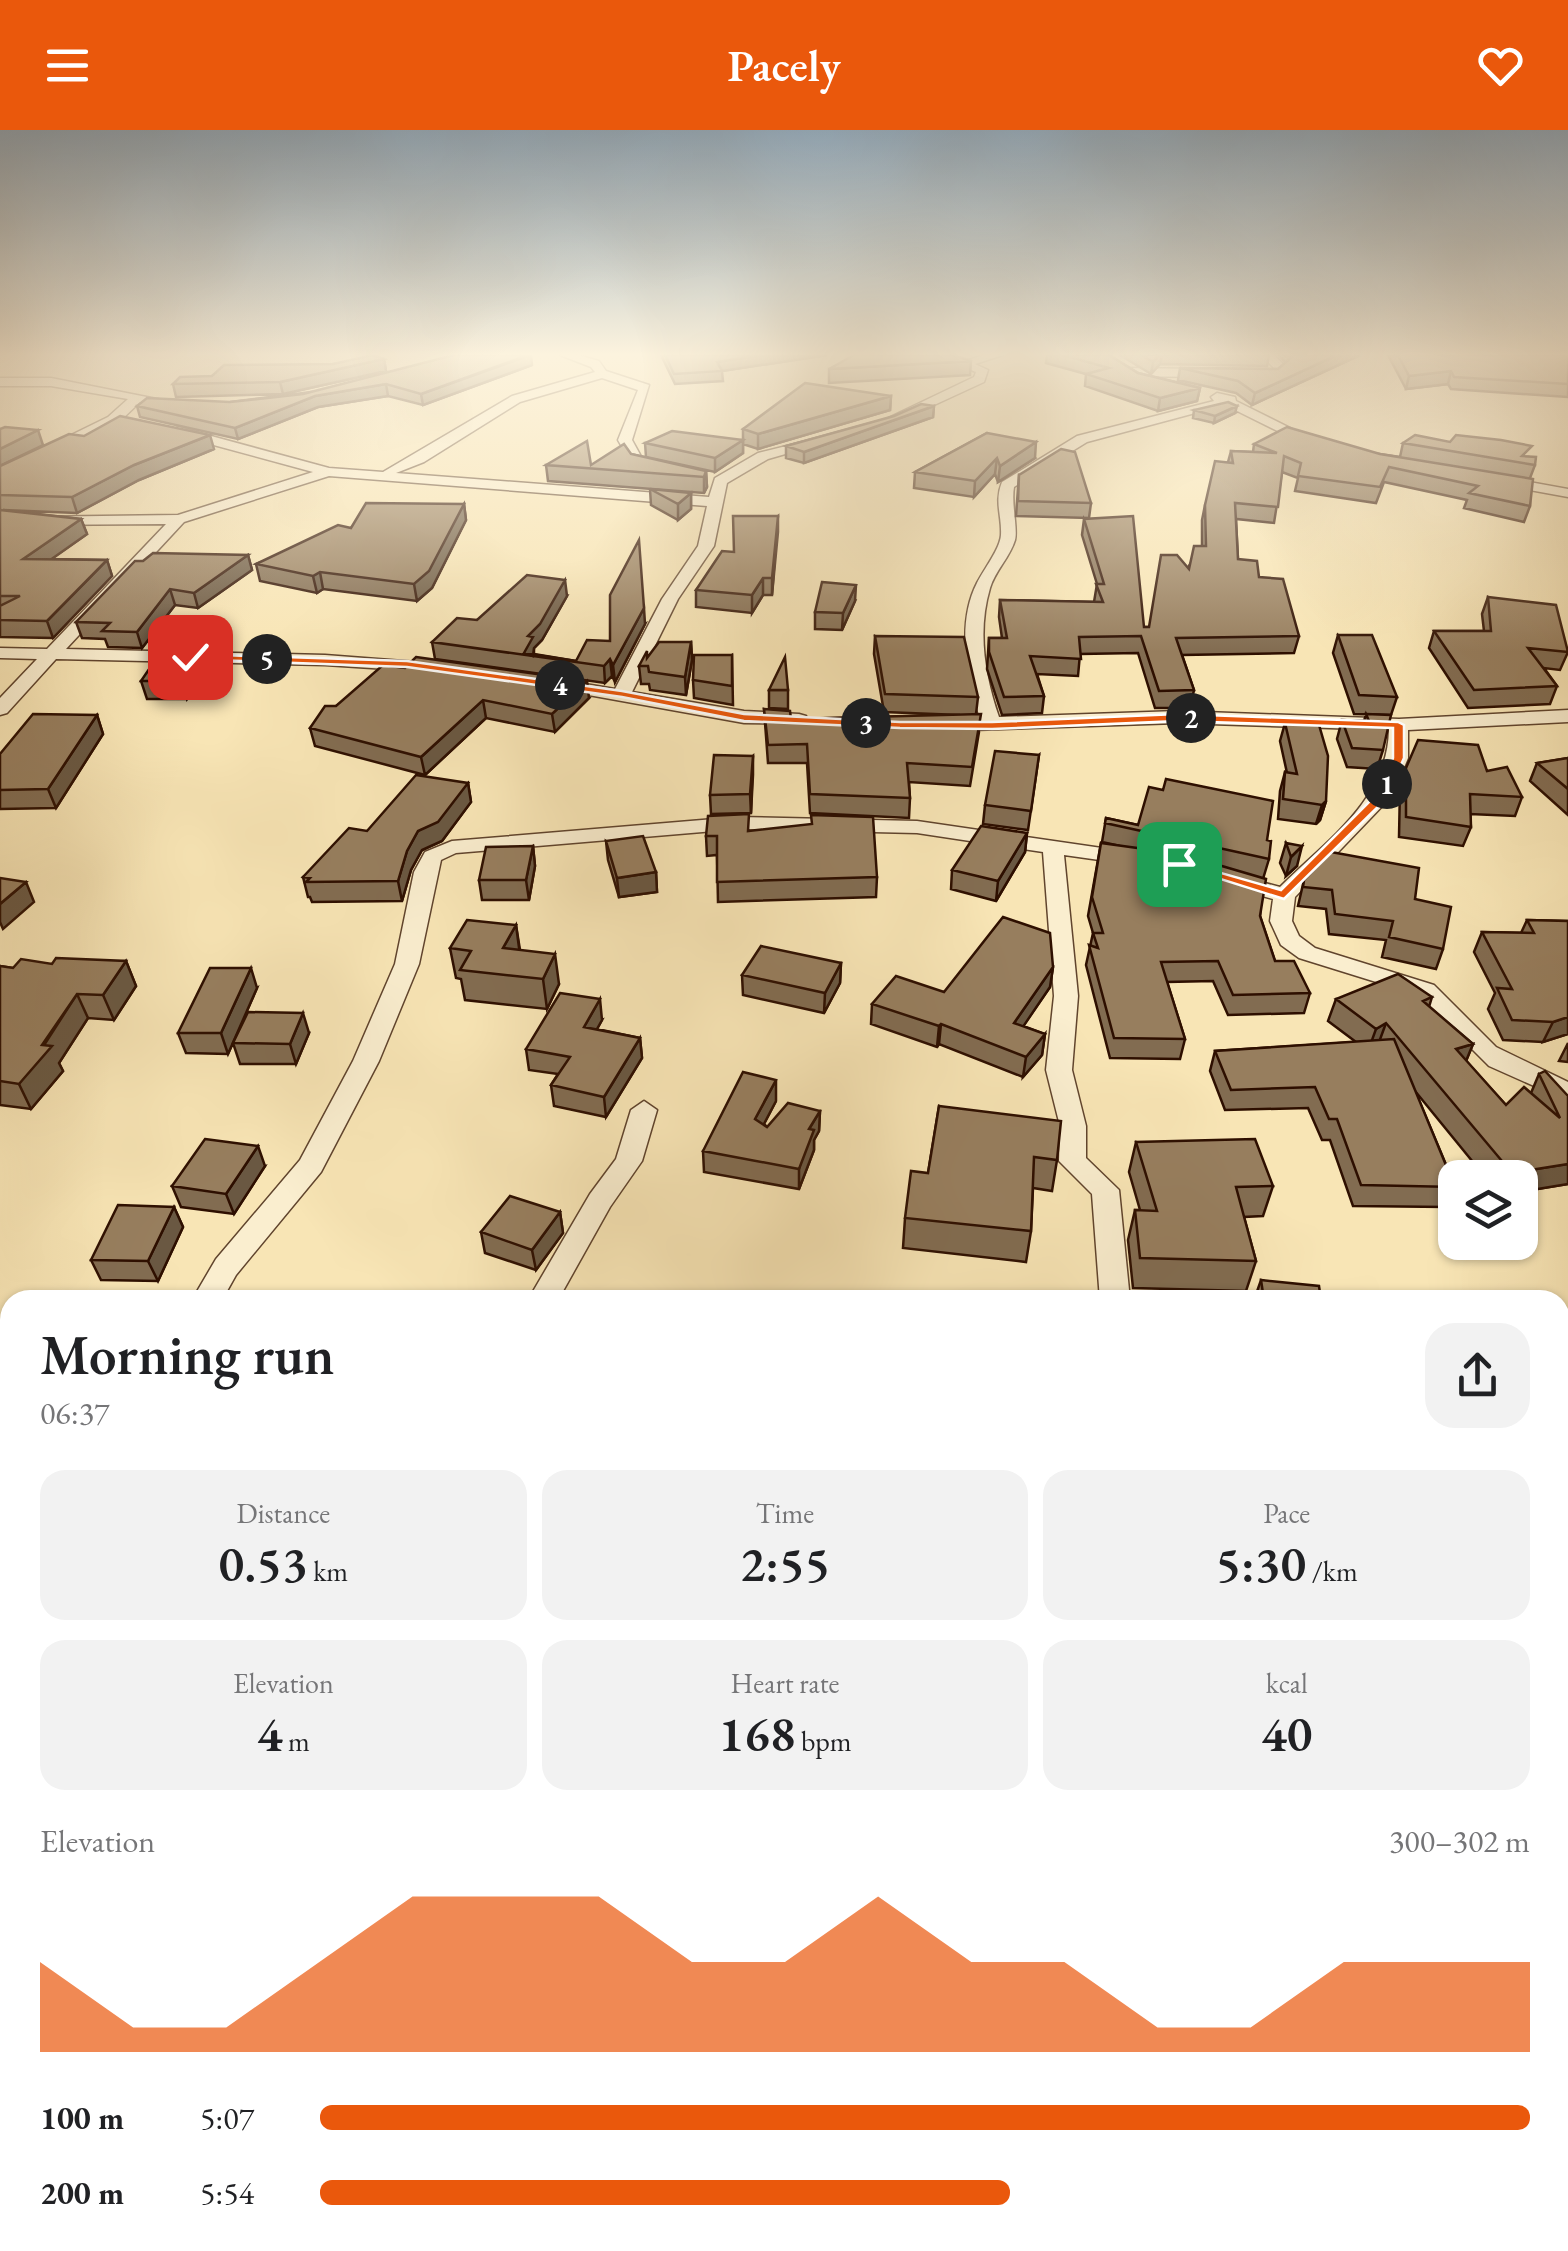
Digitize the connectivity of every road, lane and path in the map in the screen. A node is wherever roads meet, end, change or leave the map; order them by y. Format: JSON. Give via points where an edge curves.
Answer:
{"nodes":[{"id":1,"x":43,"y":454,"type":"edge"},
{"id":2,"x":258,"y":454,"type":"edge"},
{"id":3,"x":427,"y":454,"type":"edge"},
{"id":4,"x":633,"y":454,"type":"edge"},
{"id":5,"x":770,"y":454,"type":"edge"},
{"id":6,"x":1064,"y":454,"type":"edge"},
{"id":7,"x":671,"y":470,"type":"edge"},
{"id":8,"x":328,"y":472,"type":"junction"},
{"id":9,"x":0,"y":475,"type":"edge"},
{"id":10,"x":380,"y":475,"type":"junction"},
{"id":11,"x":704,"y":478,"type":"edge"},
{"id":12,"x":1484,"y":478,"type":"edge"},
{"id":13,"x":720,"y":481,"type":"junction"},
{"id":14,"x":1568,"y":493,"type":"edge"},
{"id":15,"x":716,"y":502,"type":"junction"},
{"id":16,"x":0,"y":517,"type":"edge"},
{"id":17,"x":179,"y":519,"type":"junction"},
{"id":18,"x":0,"y":653,"type":"edge"},
{"id":19,"x":55,"y":654,"type":"junction"},
{"id":20,"x":466,"y":672,"type":"edge"},
{"id":21,"x":544,"y":683,"type":"edge"},
{"id":22,"x":622,"y":694,"type":"junction"},
{"id":23,"x":0,"y":709,"type":"edge"},
{"id":24,"x":1568,"y":716,"type":"edge"},
{"id":25,"x":822,"y":721,"type":"edge"},
{"id":26,"x":918,"y":725,"type":"edge"},
{"id":27,"x":1398,"y":725,"type":"junction"},
{"id":28,"x":992,"y":726,"type":"junction"},
{"id":29,"x":1052,"y":848,"type":"junction"},
{"id":30,"x":1161,"y":862,"type":"edge"},
{"id":31,"x":1214,"y":875,"type":"edge"},
{"id":32,"x":1284,"y":895,"type":"junction"},
{"id":33,"x":1568,"y":1093,"type":"edge"},
{"id":34,"x":644,"y":1110,"type":"dead end"},
{"id":35,"x":213,"y":1290,"type":"edge"},
{"id":36,"x":550,"y":1290,"type":"edge"},
{"id":37,"x":1114,"y":1290,"type":"edge"}],
"edges":[{"from":1,"to":9,"type":"street"},
{"from":2,"to":8,"type":"street"},
{"from":3,"to":10,"type":"street"},
{"from":4,"to":7,"type":"street","via":[[638,463]]},
{"from":5,"to":13,"type":"street"},
{"from":6,"to":28,"type":"street","via":[[1007,485],[1008,538],[982,588],[976,624],[974,670]]},
{"from":8,"to":10,"type":"street"},
{"from":8,"to":17,"type":"street"},
{"from":10,"to":15,"type":"street"},
{"from":11,"to":13,"type":"street"},
{"from":12,"to":14,"type":"street"},
{"from":13,"to":15,"type":"street"},
{"from":15,"to":22,"type":"street","via":[[706,546],[670,599]]},
{"from":16,"to":17,"type":"street"},
{"from":17,"to":19,"type":"street"},
{"from":18,"to":19,"type":"street"},
{"from":19,"to":20,"type":"street","via":[[325,660]]},
{"from":19,"to":23,"type":"street"},
{"from":21,"to":22,"type":"street"},
{"from":22,"to":25,"type":"street","via":[[744,718]]},
{"from":24,"to":27,"type":"street"},
{"from":26,"to":28,"type":"street"},
{"from":27,"to":28,"type":"street","via":[[1178,717]]},
{"from":27,"to":32,"type":"street","via":[[1398,758],[1382,796]]},
{"from":29,"to":30,"type":"street"},
{"from":29,"to":35,"type":"street","via":[[918,828],[738,824],[452,847],[432,856],[407,964],[366,1061],[311,1165]]},
{"from":29,"to":37,"type":"street","via":[[1066,996],[1060,1070],[1073,1126],[1072,1160],[1105,1190]]},
{"from":31,"to":32,"type":"street"},
{"from":32,"to":33,"type":"street","via":[[1284,934],[1305,952],[1422,987],[1497,1060]]},
{"from":34,"to":36,"type":"street","via":[[629,1160]]}]}
